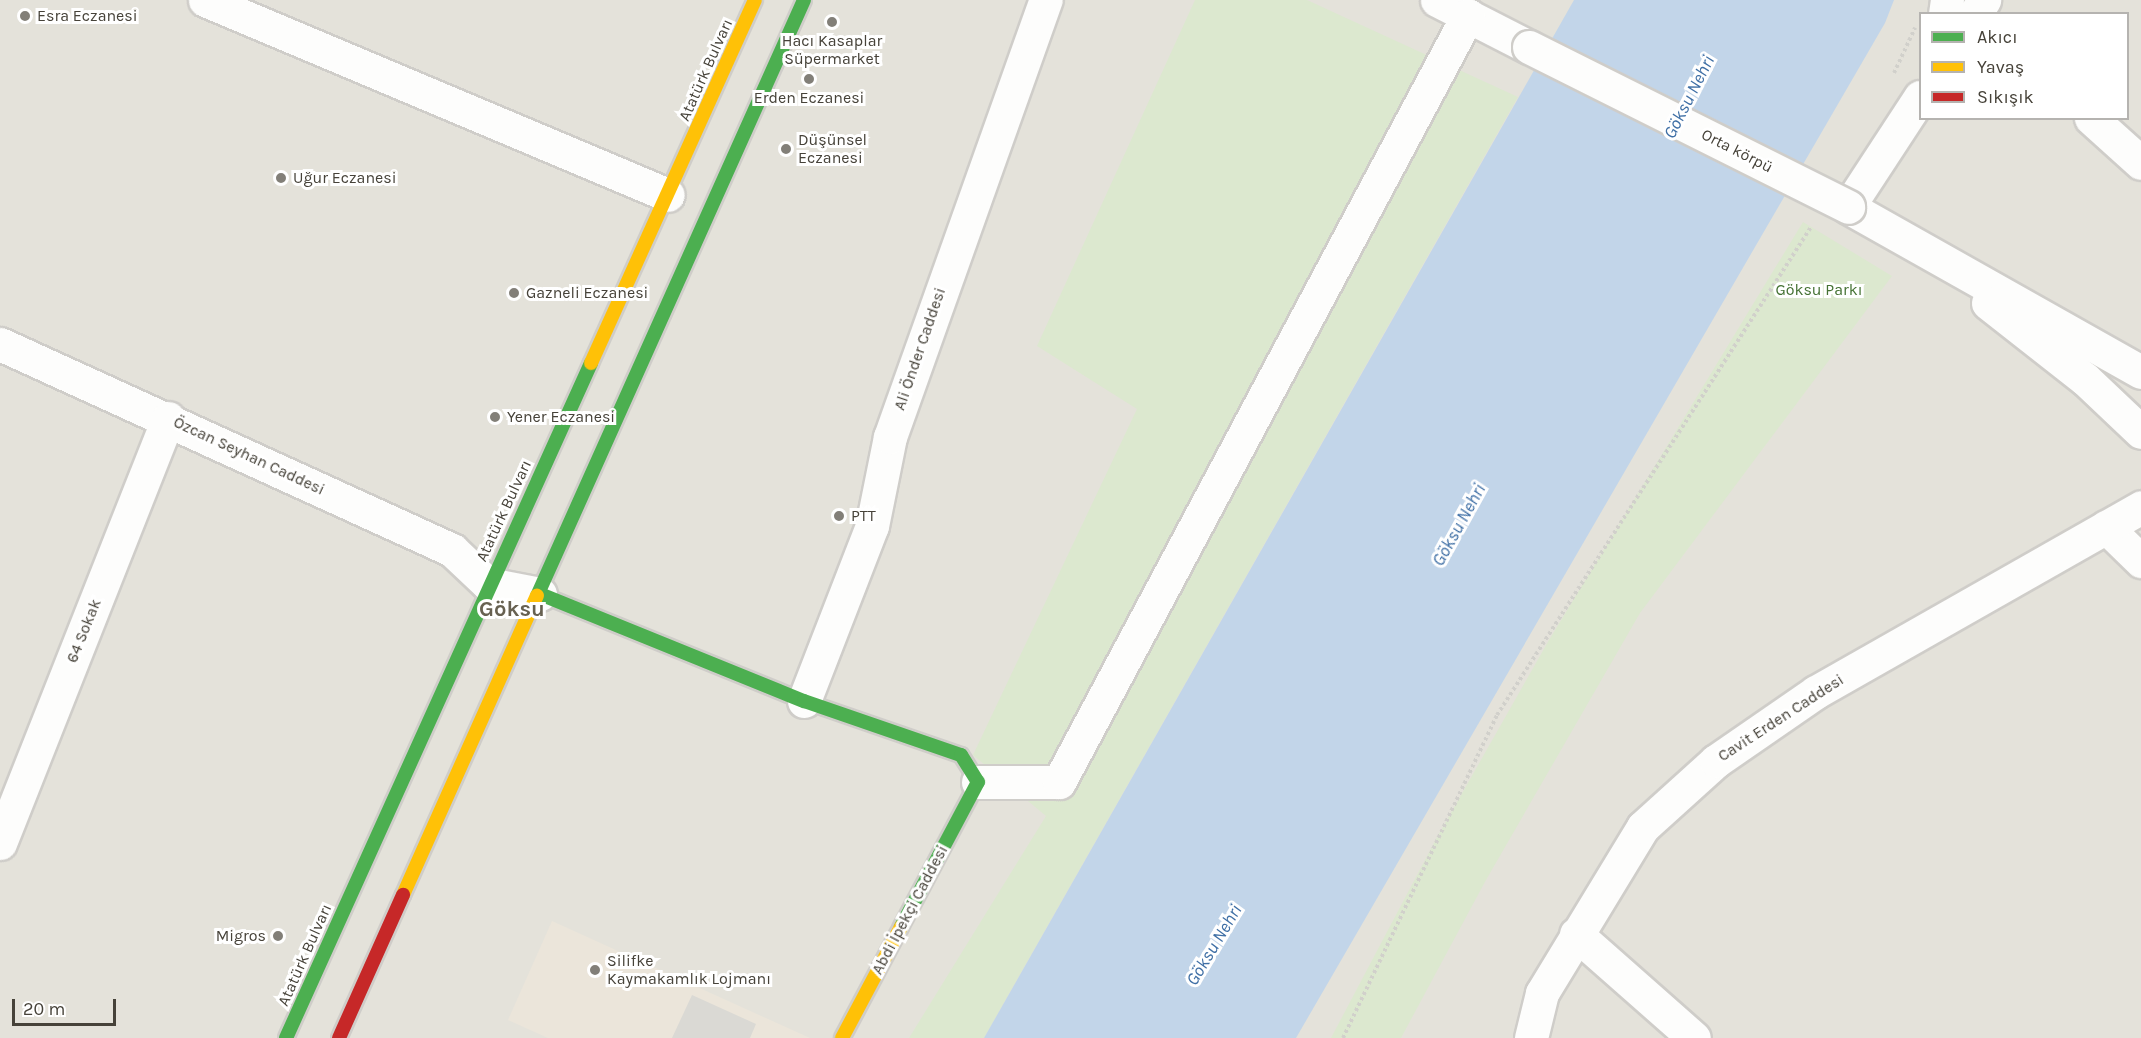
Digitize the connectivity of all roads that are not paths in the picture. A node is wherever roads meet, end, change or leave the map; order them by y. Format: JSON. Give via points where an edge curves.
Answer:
{"nodes":[{"id":1,"x":205,"y":0,"type":"edge"},
{"id":2,"x":755,"y":0,"type":"edge"},
{"id":3,"x":804,"y":0,"type":"edge"},
{"id":4,"x":1046,"y":0,"type":"edge"},
{"id":5,"x":1452,"y":5,"type":"edge"},
{"id":6,"x":1919,"y":99,"type":"edge"},
{"id":7,"x":2093,"y":120,"type":"edge"},
{"id":8,"x":2141,"y":163,"type":"edge"},
{"id":9,"x":668,"y":195,"type":"junction"},
{"id":10,"x":1848,"y":207,"type":"junction"},
{"id":11,"x":1901,"y":235,"type":"junction"},
{"id":12,"x":0,"y":344,"type":"edge"},
{"id":13,"x":2141,"y":372,"type":"edge"},
{"id":14,"x":168,"y":418,"type":"junction"},
{"id":15,"x":2141,"y":432,"type":"edge"},
{"id":16,"x":2141,"y":507,"type":"edge"},
{"id":17,"x":2106,"y":526,"type":"junction"},
{"id":18,"x":2141,"y":561,"type":"edge"},
{"id":19,"x":488,"y":584,"type":"junction"},
{"id":20,"x":540,"y":594,"type":"junction"},
{"id":21,"x":804,"y":701,"type":"junction"},
{"id":22,"x":978,"y":782,"type":"junction"},
{"id":23,"x":0,"y":843,"type":"edge"},
{"id":24,"x":1576,"y":934,"type":"junction"},
{"id":25,"x":286,"y":1038,"type":"edge"},
{"id":26,"x":339,"y":1038,"type":"edge"},
{"id":27,"x":842,"y":1038,"type":"edge"},
{"id":28,"x":1531,"y":1038,"type":"edge"},
{"id":29,"x":1694,"y":1038,"type":"edge"}],
"edges":[{"from":1,"to":9,"type":"street"},
{"from":2,"to":9,"type":"main road","name":"Atatürk Bulvarı"},
{"from":3,"to":20,"type":"main road"},
{"from":4,"to":21,"type":"street","name":"Ali Önder Caddesi","via":[[890,437],[872,526]]},
{"from":5,"to":10,"type":"street","name":"Orta körpü","bridge":true},
{"from":5,"to":22,"type":"street","via":[[1059,782]]},
{"from":6,"to":10,"type":"street"},
{"from":7,"to":8,"type":"street"},
{"from":9,"to":19,"type":"main road","name":"Atatürk Bulvarı"},
{"from":10,"to":11,"type":"street","name":"Orta körpü"},
{"from":11,"to":13,"type":"street"},
{"from":11,"to":15,"type":"street","via":[[2085,379]]},
{"from":12,"to":14,"type":"street","name":"Özcan Seyhan Caddesi"},
{"from":14,"to":19,"type":"street","name":"Özcan Seyhan Caddesi","via":[[452,550]]},
{"from":14,"to":23,"type":"street","name":"64 Sokak"},
{"from":16,"to":17,"type":"street","name":"Cavit Erden Caddesi"},
{"from":17,"to":18,"type":"street"},
{"from":17,"to":24,"type":"street","name":"Cavit Erden Caddesi","via":[[1816,692],[1716,761],[1643,827]]},
{"from":19,"to":20,"type":"street"},
{"from":19,"to":25,"type":"main road","name":"Atatürk Bulvarı"},
{"from":20,"to":21,"type":"main road"},
{"from":20,"to":26,"type":"main road"},
{"from":21,"to":22,"type":"main road","via":[[961,755]]},
{"from":22,"to":27,"type":"main road","name":"Abdi İpekçi Caddesi"},
{"from":24,"to":28,"type":"street","name":"Cavit Erden Caddesi","via":[[1542,993]]},
{"from":24,"to":29,"type":"street"}]}
